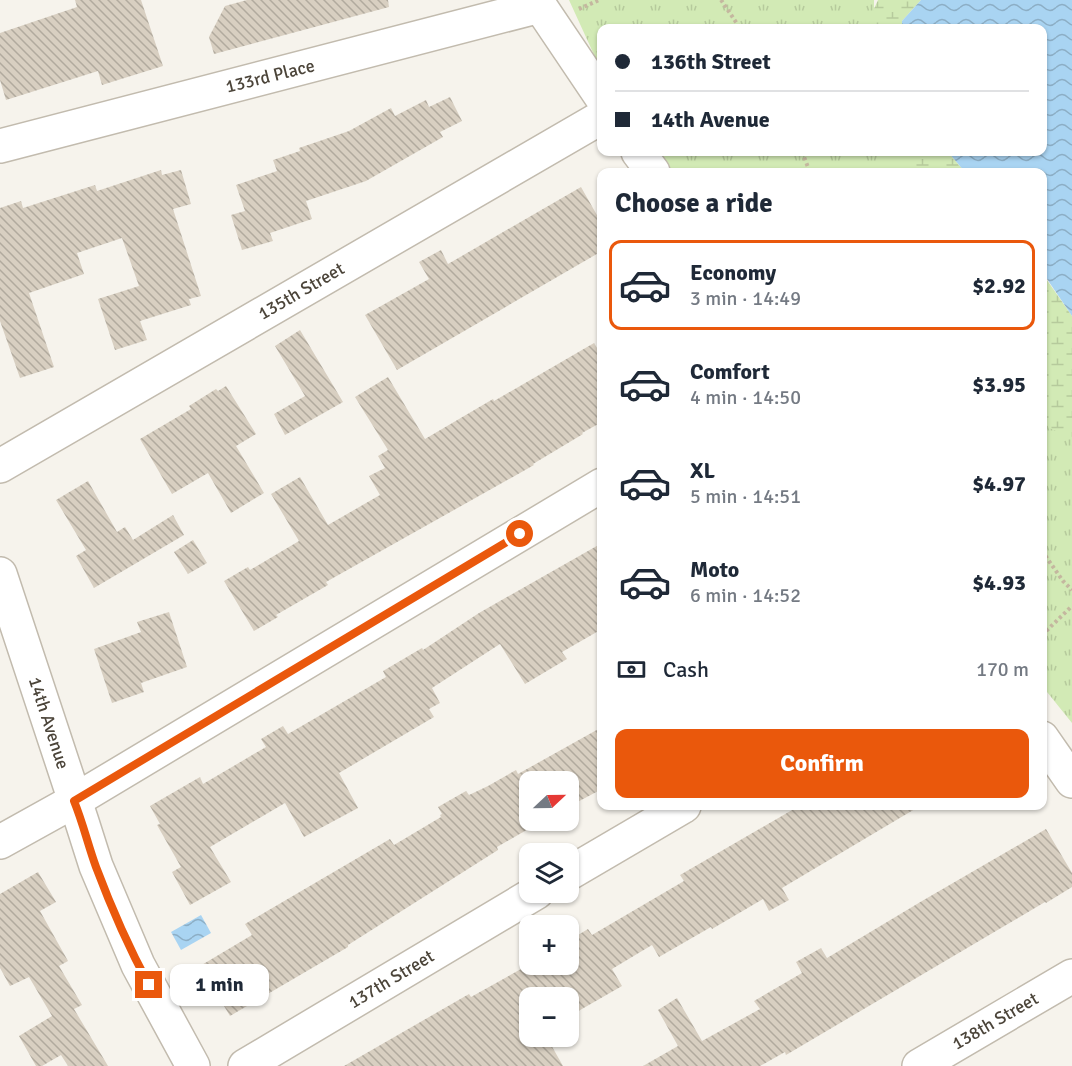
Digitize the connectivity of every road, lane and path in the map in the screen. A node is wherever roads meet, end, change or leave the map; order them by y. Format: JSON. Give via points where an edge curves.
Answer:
{"nodes":[{"id":1,"x":721,"y":0,"type":"edge"},
{"id":2,"x":539,"y":3,"type":"edge"},
{"id":3,"x":737,"y":24,"type":"edge"},
{"id":4,"x":597,"y":90,"type":"edge"},
{"id":5,"x":597,"y":120,"type":"edge"},
{"id":6,"x":0,"y":146,"type":"edge"},
{"id":7,"x":0,"y":466,"type":"edge"},
{"id":8,"x":597,"y":488,"type":"edge"},
{"id":9,"x":1047,"y":558,"type":"edge"},
{"id":10,"x":0,"y":574,"type":"edge"},
{"id":11,"x":1072,"y":590,"type":"edge"},
{"id":12,"x":1072,"y":606,"type":"edge"},
{"id":13,"x":1047,"y":630,"type":"edge"},
{"id":14,"x":1047,"y":745,"type":"edge"},
{"id":15,"x":1072,"y":781,"type":"edge"},
{"id":16,"x":74,"y":801,"type":"junction"},
{"id":17,"x":677,"y":810,"type":"edge"},
{"id":18,"x":0,"y":842,"type":"edge"},
{"id":19,"x":579,"y":868,"type":"edge"},
{"id":20,"x":519,"y":903,"type":"edge"},
{"id":21,"x":1072,"y":976,"type":"edge"},
{"id":22,"x":193,"y":1066,"type":"edge"},
{"id":23,"x":245,"y":1066,"type":"edge"},
{"id":24,"x":919,"y":1066,"type":"edge"}],
"edges":[{"from":1,"to":3,"type":"path"},
{"from":2,"to":4,"type":"street"},
{"from":2,"to":6,"type":"street","name":"133rd Place"},
{"from":5,"to":7,"type":"street","name":"135th Street"},
{"from":8,"to":16,"type":"street"},
{"from":9,"to":11,"type":"path"},
{"from":10,"to":16,"type":"street","name":"14th Avenue"},
{"from":12,"to":13,"type":"path"},
{"from":14,"to":15,"type":"street"},
{"from":16,"to":18,"type":"street"},
{"from":16,"to":22,"type":"street","name":"14th Avenue","via":[[96,866],[138,965]]},
{"from":17,"to":19,"type":"street"},
{"from":20,"to":23,"type":"street","name":"137th Street"},
{"from":21,"to":24,"type":"street","name":"138th Street"}]}
